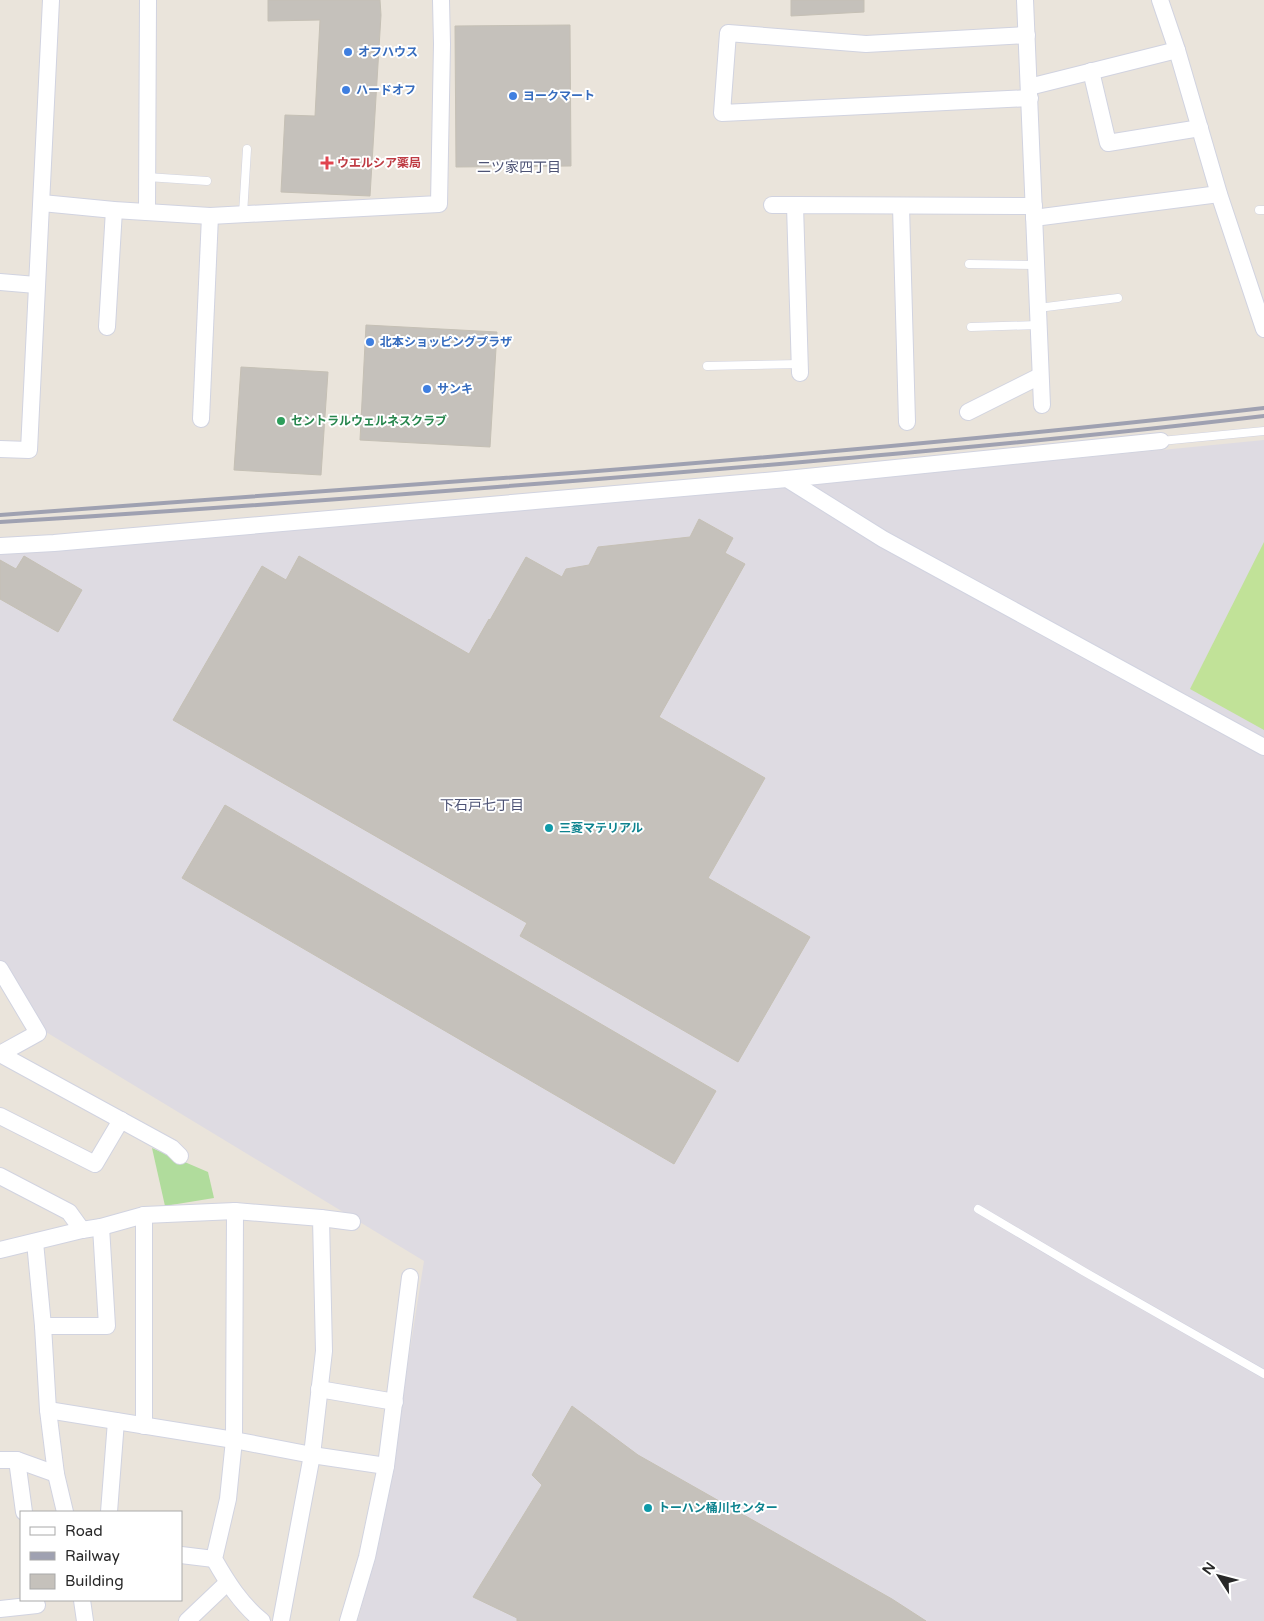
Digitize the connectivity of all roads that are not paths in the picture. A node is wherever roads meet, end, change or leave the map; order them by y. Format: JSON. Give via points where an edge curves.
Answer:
{"nodes":[{"id":1,"x":51,"y":0,"type":"edge"},
{"id":2,"x":148,"y":0,"type":"edge"},
{"id":3,"x":441,"y":0,"type":"edge"},
{"id":4,"x":1025,"y":0,"type":"edge"},
{"id":5,"x":1160,"y":0,"type":"edge"},
{"id":6,"x":1027,"y":35,"type":"junction"},
{"id":7,"x":1177,"y":50,"type":"junction"},
{"id":8,"x":1091,"y":71,"type":"junction"},
{"id":9,"x":1029,"y":92,"type":"junction"},
{"id":10,"x":1200,"y":128,"type":"junction"},
{"id":11,"x":247,"y":149,"type":"dead end"},
{"id":12,"x":148,"y":177,"type":"junction"},
{"id":13,"x":207,"y":181,"type":"dead end"},
{"id":14,"x":1218,"y":194,"type":"junction"},
{"id":15,"x":42,"y":203,"type":"junction"},
{"id":16,"x":772,"y":205,"type":"dead end"},
{"id":17,"x":795,"y":205,"type":"junction"},
{"id":18,"x":901,"y":206,"type":"junction"},
{"id":19,"x":114,"y":210,"type":"junction"},
{"id":20,"x":147,"y":212,"type":"junction"},
{"id":21,"x":1034,"y":212,"type":"junction"},
{"id":22,"x":243,"y":214,"type":"junction"},
{"id":23,"x":210,"y":216,"type":"junction"},
{"id":24,"x":968,"y":264,"type":"dead end"},
{"id":25,"x":1036,"y":265,"type":"junction"},
{"id":26,"x":0,"y":282,"type":"edge"},
{"id":27,"x":36,"y":284,"type":"junction"},
{"id":28,"x":1118,"y":298,"type":"dead end"},
{"id":29,"x":1038,"y":308,"type":"junction"},
{"id":30,"x":1038,"y":325,"type":"junction"},
{"id":31,"x":107,"y":327,"type":"dead end"},
{"id":32,"x":971,"y":327,"type":"dead end"},
{"id":33,"x":1264,"y":329,"type":"edge"},
{"id":34,"x":707,"y":366,"type":"dead end"},
{"id":35,"x":800,"y":369,"type":"joint"},
{"id":36,"x":1040,"y":376,"type":"junction"},
{"id":37,"x":1042,"y":405,"type":"dead end"},
{"id":38,"x":968,"y":412,"type":"dead end"},
{"id":39,"x":202,"y":419,"type":"dead end"},
{"id":40,"x":907,"y":422,"type":"dead end"},
{"id":41,"x":1264,"y":431,"type":"edge"},
{"id":42,"x":1161,"y":441,"type":"joint"},
{"id":43,"x":0,"y":449,"type":"edge"},
{"id":44,"x":787,"y":479,"type":"junction"},
{"id":45,"x":0,"y":546,"type":"edge"},
{"id":46,"x":1264,"y":746,"type":"edge"},
{"id":47,"x":0,"y":970,"type":"edge"},
{"id":48,"x":0,"y":1054,"type":"edge"},
{"id":49,"x":0,"y":1116,"type":"edge"},
{"id":50,"x":121,"y":1120,"type":"junction"},
{"id":51,"x":180,"y":1156,"type":"dead end"},
{"id":52,"x":0,"y":1176,"type":"edge"},
{"id":53,"x":978,"y":1209,"type":"dead end"},
{"id":54,"x":235,"y":1211,"type":"junction"},
{"id":55,"x":144,"y":1215,"type":"junction"},
{"id":56,"x":320,"y":1218,"type":"junction"},
{"id":57,"x":352,"y":1222,"type":"dead end"},
{"id":58,"x":101,"y":1227,"type":"junction"},
{"id":59,"x":82,"y":1230,"type":"junction"},
{"id":60,"x":35,"y":1242,"type":"junction"},
{"id":61,"x":0,"y":1250,"type":"edge"},
{"id":62,"x":410,"y":1277,"type":"dead end"},
{"id":63,"x":43,"y":1326,"type":"junction"},
{"id":64,"x":1264,"y":1374,"type":"edge"},
{"id":65,"x":318,"y":1389,"type":"junction"},
{"id":66,"x":395,"y":1402,"type":"junction"},
{"id":67,"x":48,"y":1410,"type":"junction"},
{"id":68,"x":116,"y":1421,"type":"junction"},
{"id":69,"x":144,"y":1426,"type":"junction"},
{"id":70,"x":234,"y":1440,"type":"junction"},
{"id":71,"x":312,"y":1455,"type":"junction"},
{"id":72,"x":0,"y":1460,"type":"edge"},
{"id":73,"x":17,"y":1460,"type":"junction"},
{"id":74,"x":386,"y":1466,"type":"junction"},
{"id":75,"x":56,"y":1474,"type":"junction"},
{"id":76,"x":24,"y":1511,"type":"edge"},
{"id":77,"x":65,"y":1511,"type":"edge"},
{"id":78,"x":109,"y":1511,"type":"edge"},
{"id":79,"x":182,"y":1555,"type":"edge"},
{"id":80,"x":214,"y":1559,"type":"junction"},
{"id":81,"x":227,"y":1583,"type":"junction"},
{"id":82,"x":82,"y":1601,"type":"edge"},
{"id":83,"x":0,"y":1609,"type":"edge"},
{"id":84,"x":38,"y":1609,"type":"edge"},
{"id":85,"x":252,"y":1618,"type":"edge"},
{"id":86,"x":85,"y":1621,"type":"edge"},
{"id":87,"x":187,"y":1621,"type":"edge"},
{"id":88,"x":281,"y":1621,"type":"edge"},
{"id":89,"x":348,"y":1621,"type":"edge"}],
"edges":[{"from":1,"to":15,"type":"street"},
{"from":2,"to":12,"type":"street"},
{"from":3,"to":22,"type":"street","via":[[439,204]]},
{"from":4,"to":6,"type":"street"},
{"from":5,"to":7,"type":"street"},
{"from":6,"to":9,"type":"street"},
{"from":6,"to":9,"type":"street","via":[[866,44],[728,33],[722,113]]},
{"from":7,"to":8,"type":"street"},
{"from":7,"to":10,"type":"street"},
{"from":8,"to":9,"type":"street"},
{"from":8,"to":10,"type":"street","via":[[1108,144]]},
{"from":9,"to":21,"type":"street"},
{"from":10,"to":14,"type":"street"},
{"from":11,"to":22,"type":"lane"},
{"from":12,"to":13,"type":"lane"},
{"from":12,"to":20,"type":"street"},
{"from":14,"to":21,"type":"street"},
{"from":14,"to":33,"type":"street"},
{"from":15,"to":19,"type":"street"},
{"from":15,"to":27,"type":"street"},
{"from":16,"to":17,"type":"street"},
{"from":17,"to":18,"type":"street"},
{"from":17,"to":35,"type":"street"},
{"from":18,"to":21,"type":"street"},
{"from":18,"to":40,"type":"street"},
{"from":19,"to":20,"type":"street"},
{"from":19,"to":31,"type":"street"},
{"from":20,"to":23,"type":"street"},
{"from":21,"to":25,"type":"street"},
{"from":22,"to":23,"type":"street"},
{"from":23,"to":39,"type":"street"},
{"from":24,"to":25,"type":"lane"},
{"from":25,"to":29,"type":"street"},
{"from":26,"to":27,"type":"street"},
{"from":27,"to":43,"type":"street","via":[[29,450]]},
{"from":28,"to":29,"type":"lane"},
{"from":29,"to":30,"type":"street"},
{"from":30,"to":32,"type":"lane"},
{"from":30,"to":36,"type":"street"},
{"from":34,"to":35,"type":"lane"},
{"from":36,"to":37,"type":"street"},
{"from":36,"to":38,"type":"street"},
{"from":41,"to":42,"type":"lane"},
{"from":42,"to":44,"type":"street"},
{"from":44,"to":45,"type":"street","via":[[54,544]]},
{"from":44,"to":46,"type":"street","via":[[883,539]]},
{"from":47,"to":48,"type":"street","via":[[38,1033]]},
{"from":48,"to":50,"type":"street"},
{"from":49,"to":50,"type":"street","via":[[95,1164]]},
{"from":50,"to":51,"type":"street","via":[[172,1148]]},
{"from":52,"to":59,"type":"street","via":[[69,1212]]},
{"from":53,"to":64,"type":"lane"},
{"from":54,"to":55,"type":"street"},
{"from":54,"to":56,"type":"street"},
{"from":54,"to":70,"type":"street"},
{"from":55,"to":58,"type":"street"},
{"from":55,"to":69,"type":"street"},
{"from":56,"to":57,"type":"street"},
{"from":56,"to":65,"type":"street","via":[[324,1351]]},
{"from":58,"to":59,"type":"street"},
{"from":58,"to":63,"type":"street","via":[[107,1326]]},
{"from":59,"to":60,"type":"street"},
{"from":60,"to":61,"type":"street"},
{"from":60,"to":63,"type":"street"},
{"from":62,"to":66,"type":"street"},
{"from":63,"to":67,"type":"street"},
{"from":65,"to":66,"type":"street"},
{"from":65,"to":71,"type":"street"},
{"from":66,"to":74,"type":"street"},
{"from":67,"to":68,"type":"street"},
{"from":67,"to":75,"type":"street"},
{"from":68,"to":69,"type":"street"},
{"from":68,"to":78,"type":"street"},
{"from":69,"to":70,"type":"street"},
{"from":70,"to":71,"type":"street"},
{"from":70,"to":80,"type":"street","via":[[228,1499]]},
{"from":71,"to":74,"type":"street"},
{"from":71,"to":88,"type":"street"},
{"from":72,"to":73,"type":"street"},
{"from":73,"to":75,"type":"street"},
{"from":73,"to":76,"type":"street"},
{"from":74,"to":89,"type":"street","via":[[367,1557]]},
{"from":75,"to":77,"type":"street"},
{"from":79,"to":80,"type":"street"},
{"from":80,"to":81,"type":"street"},
{"from":81,"to":85,"type":"street"},
{"from":81,"to":87,"type":"street"},
{"from":82,"to":86,"type":"street"},
{"from":83,"to":84,"type":"street"}]}
